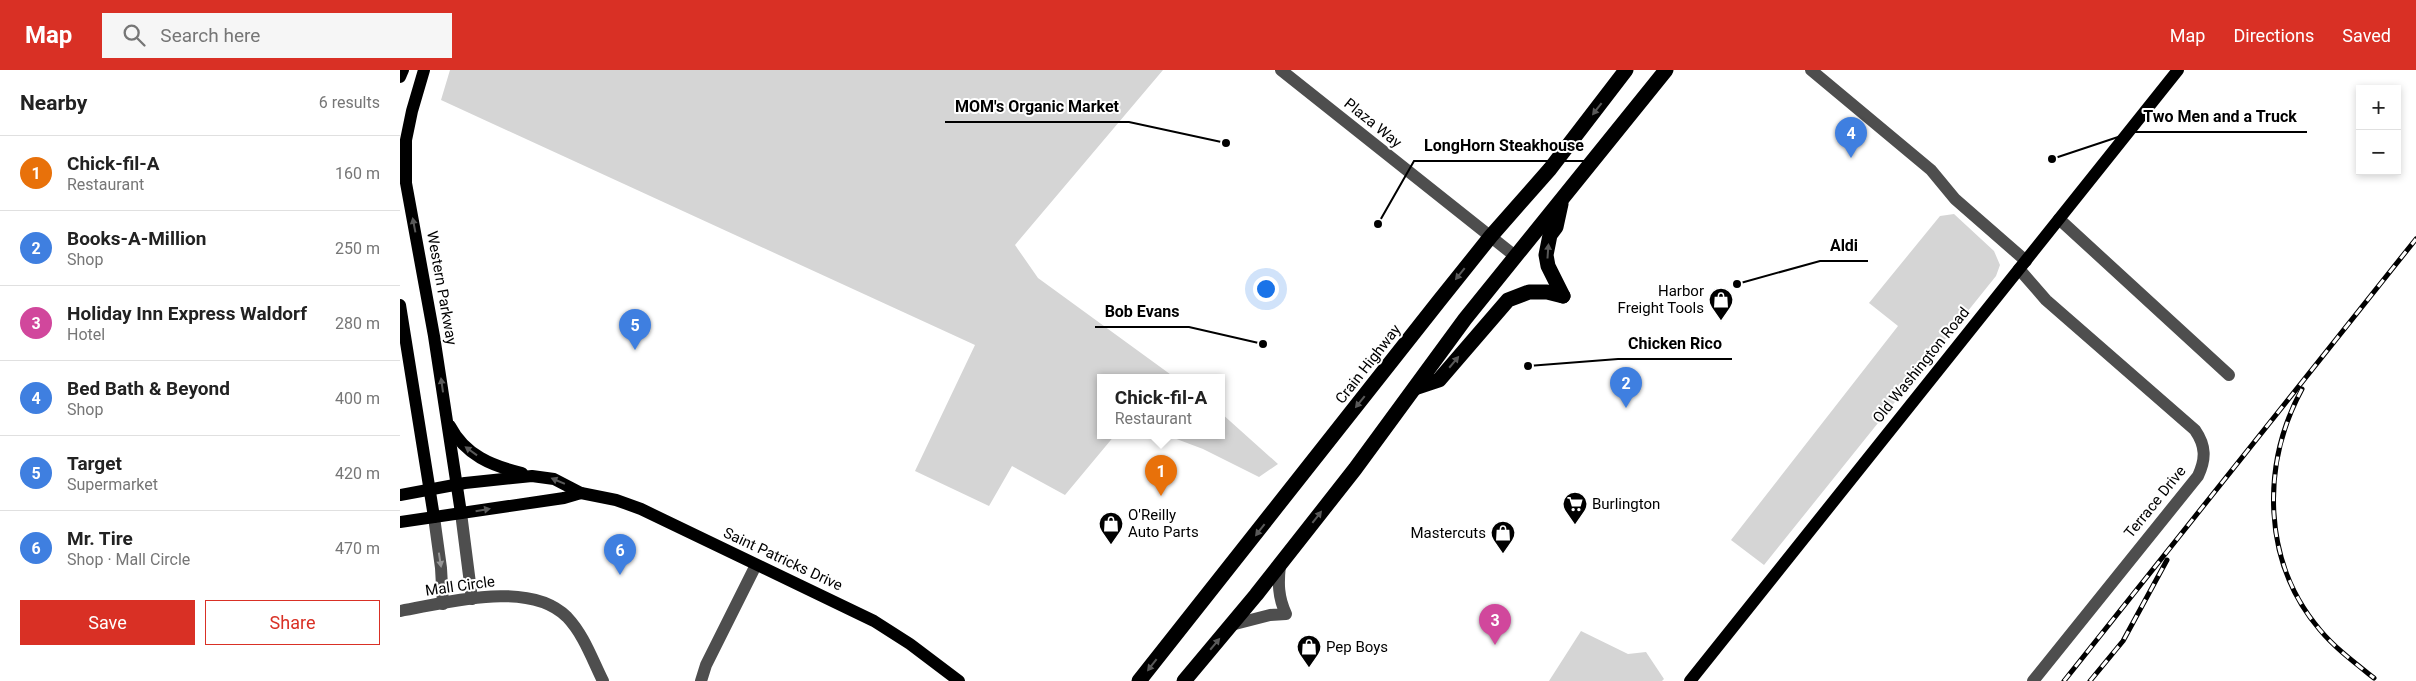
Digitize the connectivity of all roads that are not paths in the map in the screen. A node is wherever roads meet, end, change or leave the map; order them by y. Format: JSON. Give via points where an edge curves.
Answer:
{"nodes":[{"id":1,"x":403,"y":70,"type":"edge"},
{"id":2,"x":424,"y":70,"type":"edge"},
{"id":3,"x":1281,"y":70,"type":"edge"},
{"id":4,"x":1626,"y":70,"type":"edge"},
{"id":5,"x":1666,"y":70,"type":"edge"},
{"id":6,"x":1811,"y":70,"type":"edge"},
{"id":7,"x":2178,"y":70,"type":"edge"},
{"id":8,"x":400,"y":77,"type":"edge"},
{"id":9,"x":1562,"y":200,"type":"junction"},
{"id":10,"x":2059,"y":219,"type":"junction"},
{"id":11,"x":1491,"y":236,"type":"junction"},
{"id":12,"x":1515,"y":256,"type":"junction"},
{"id":13,"x":2022,"y":265,"type":"junction"},
{"id":14,"x":400,"y":305,"type":"edge"},
{"id":15,"x":2228,"y":375,"type":"dead end"},
{"id":16,"x":1415,"y":388,"type":"junction"},
{"id":17,"x":447,"y":419,"type":"junction"},
{"id":18,"x":532,"y":476,"type":"junction"},
{"id":19,"x":457,"y":485,"type":"junction"},
{"id":20,"x":429,"y":490,"type":"junction"},
{"id":21,"x":581,"y":493,"type":"junction"},
{"id":22,"x":400,"y":495,"type":"edge"},
{"id":23,"x":461,"y":513,"type":"junction"},
{"id":24,"x":434,"y":517,"type":"junction"},
{"id":25,"x":400,"y":522,"type":"edge"},
{"id":26,"x":756,"y":565,"type":"junction"},
{"id":27,"x":1280,"y":565,"type":"junction"},
{"id":28,"x":472,"y":600,"type":"junction"},
{"id":29,"x":443,"y":604,"type":"junction"},
{"id":30,"x":400,"y":611,"type":"edge"},
{"id":31,"x":1231,"y":625,"type":"junction"},
{"id":32,"x":603,"y":681,"type":"edge"},
{"id":33,"x":701,"y":681,"type":"edge"},
{"id":34,"x":959,"y":681,"type":"edge"},
{"id":35,"x":1139,"y":681,"type":"edge"},
{"id":36,"x":1184,"y":681,"type":"edge"},
{"id":37,"x":1690,"y":681,"type":"edge"},
{"id":38,"x":2032,"y":681,"type":"edge"}],
"edges":[{"from":1,"to":8,"type":"main road"},
{"from":17,"to":2,"type":"main road","name":"Western Parkway","one_way":true,"via":[[405,166],[406,140]]},
{"from":3,"to":11,"type":"street","name":"Plaza Way"},
{"from":4,"to":11,"type":"highway","name":"Crain Highway","one_way":true,"via":[[1550,169]]},
{"from":5,"to":9,"type":"highway"},
{"from":6,"to":13,"type":"street","name":"Terrace Drive","via":[[1931,170],[1955,199]]},
{"from":7,"to":10,"type":"main road","name":"Old Washington Road"},
{"from":9,"to":12,"type":"highway"},
{"from":16,"to":9,"type":"highway","one_way":true,"via":[[1439,380],[1508,300],[1529,292],[1563,296],[1546,255]]},
{"from":10,"to":13,"type":"main road","name":"Old Washington Road"},
{"from":10,"to":15,"type":"street"},
{"from":11,"to":12,"type":"street","name":"Plaza Way"},
{"from":11,"to":35,"type":"highway","name":"Crain Highway","one_way":true},
{"from":12,"to":16,"type":"highway"},
{"from":13,"to":37,"type":"main road","name":"Old Washington Road"},
{"from":13,"to":38,"type":"street","name":"Terrace Drive","via":[[2046,300],[2195,430],[2204,444],[2203,464],[2198,476]]},
{"from":14,"to":20,"type":"main road"},
{"from":27,"to":16,"type":"highway","one_way":true},
{"from":18,"to":17,"type":"main road","one_way":true,"via":[[499,468],[474,454],[460,443]]},
{"from":17,"to":19,"type":"main road","name":"Western Parkway"},
{"from":18,"to":19,"type":"main road","name":"Saint Patricks Drive"},
{"from":21,"to":18,"type":"main road","name":"Saint Patricks Drive","one_way":true,"via":[[554,479]]},
{"from":19,"to":20,"type":"main road","name":"Saint Patricks Drive"},
{"from":19,"to":23,"type":"main road","name":"Western Parkway"},
{"from":20,"to":22,"type":"main road","name":"Saint Patricks Drive"},
{"from":20,"to":24,"type":"main road"},
{"from":23,"to":21,"type":"main road","name":"Saint Patricks Drive","one_way":true},
{"from":21,"to":26,"type":"main road","name":"Saint Patricks Drive","via":[[641,509]]},
{"from":23,"to":24,"type":"main road","name":"Saint Patricks Drive"},
{"from":23,"to":28,"type":"street"},
{"from":24,"to":25,"type":"main road","name":"Saint Patricks Drive"},
{"from":24,"to":29,"type":"street","one_way":true,"via":[[442,568]]},
{"from":26,"to":33,"type":"street"},
{"from":26,"to":34,"type":"main road","name":"Saint Patricks Drive","via":[[874,621]]},
{"from":27,"to":31,"type":"highway"},
{"from":27,"to":31,"type":"street","via":[[1280,602],[1286,614]]},
{"from":28,"to":29,"type":"street","name":"Mall Circle"},
{"from":28,"to":32,"type":"street","name":"Mall Circle","via":[[512,596],[557,609],[582,636]]},
{"from":29,"to":30,"type":"street","name":"Mall Circle"},
{"from":36,"to":31,"type":"highway","one_way":true}]}
